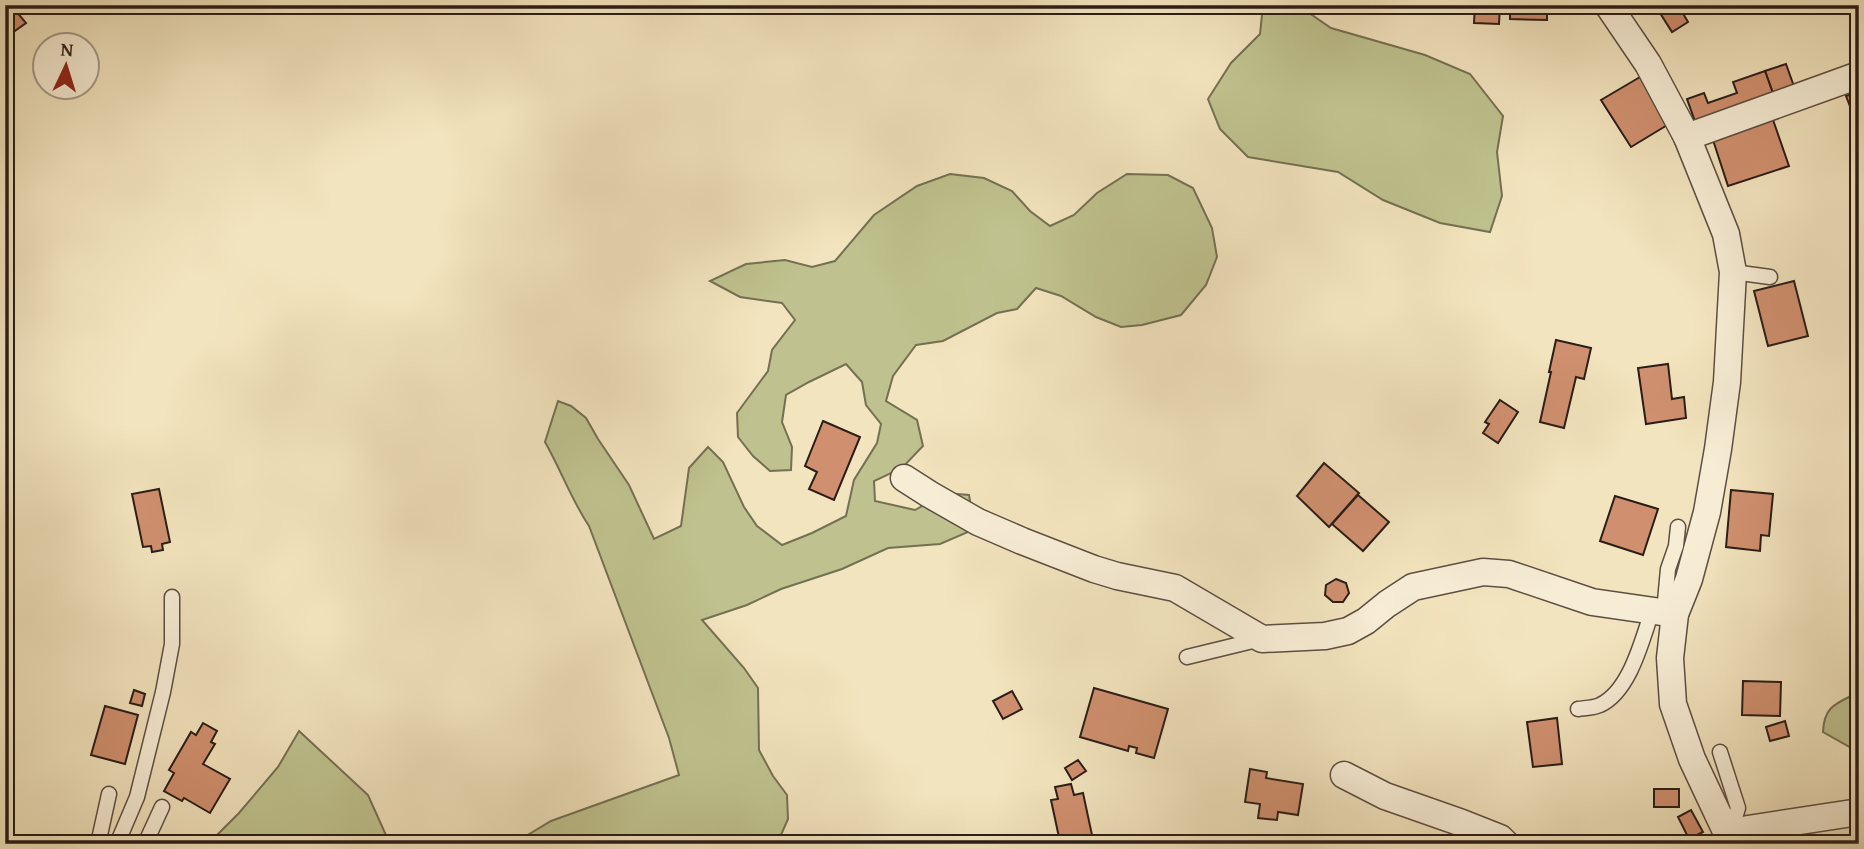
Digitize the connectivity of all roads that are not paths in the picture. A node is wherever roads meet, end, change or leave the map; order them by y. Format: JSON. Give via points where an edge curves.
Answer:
{"nodes":[{"id":1,"x":1608,"y":5,"type":"edge"},
{"id":2,"x":1859,"y":75,"type":"edge"},
{"id":3,"x":1687,"y":137,"type":"junction"},
{"id":4,"x":1733,"y":272,"type":"junction"},
{"id":5,"x":1770,"y":277,"type":"dead end"},
{"id":6,"x":904,"y":478,"type":"dead end"},
{"id":7,"x":1678,"y":527,"type":"dead end"},
{"id":8,"x":172,"y":597,"type":"dead end"},
{"id":9,"x":1663,"y":612,"type":"junction"},
{"id":10,"x":1262,"y":639,"type":"junction"},
{"id":11,"x":1187,"y":657,"type":"dead end"},
{"id":12,"x":1578,"y":709,"type":"dead end"},
{"id":13,"x":1720,"y":752,"type":"dead end"},
{"id":14,"x":1344,"y":775,"type":"dead end"},
{"id":15,"x":109,"y":794,"type":"dead end"},
{"id":16,"x":162,"y":807,"type":"dead end"},
{"id":17,"x":1859,"y":812,"type":"edge"},
{"id":18,"x":1729,"y":835,"type":"edge"},
{"id":19,"x":99,"y":844,"type":"edge"},
{"id":20,"x":117,"y":844,"type":"edge"},
{"id":21,"x":145,"y":844,"type":"edge"},
{"id":22,"x":1506,"y":844,"type":"edge"}],
"edges":[{"from":1,"to":3,"type":"street","via":[[1648,64]]},
{"from":2,"to":3,"type":"street"},
{"from":3,"to":4,"type":"street","via":[[1726,234]]},
{"from":4,"to":5,"type":"lane"},
{"from":4,"to":9,"type":"street","via":[[1727,382],[1707,512],[1689,579]]},
{"from":6,"to":10,"type":"street","via":[[978,522],[1022,541],[1117,576],[1175,587]]},
{"from":7,"to":9,"type":"lane"},
{"from":8,"to":20,"type":"lane","via":[[172,644],[163,692],[137,797]]},
{"from":9,"to":10,"type":"street","via":[[1592,602],[1509,574],[1483,572],[1413,587],[1348,631]]},
{"from":9,"to":12,"type":"lane","via":[[1616,694],[1598,706]]},
{"from":9,"to":18,"type":"street","via":[[1673,704],[1692,759]]},
{"from":10,"to":11,"type":"lane"},
{"from":13,"to":18,"type":"lane","via":[[1738,808]]},
{"from":14,"to":22,"type":"street"},
{"from":15,"to":19,"type":"lane"},
{"from":16,"to":21,"type":"lane"},
{"from":17,"to":18,"type":"street"}]}
